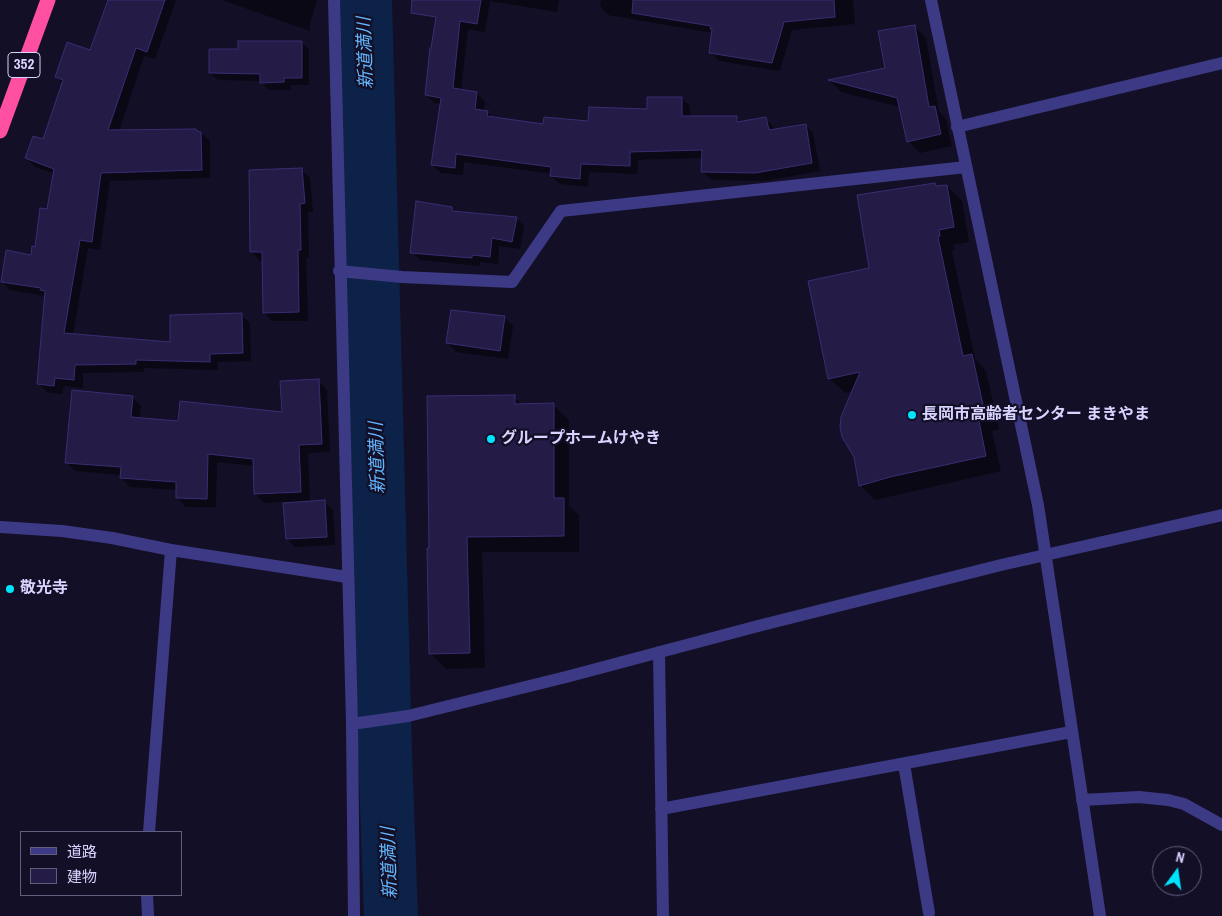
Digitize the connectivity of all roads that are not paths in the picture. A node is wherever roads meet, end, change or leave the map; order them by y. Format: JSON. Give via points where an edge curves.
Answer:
{"nodes":[{"id":1,"x":48,"y":0,"type":"edge"},
{"id":2,"x":334,"y":0,"type":"edge"},
{"id":3,"x":931,"y":0,"type":"edge"},
{"id":4,"x":1222,"y":63,"type":"edge"},
{"id":5,"x":957,"y":126,"type":"junction"},
{"id":6,"x":0,"y":131,"type":"edge"},
{"id":7,"x":966,"y":167,"type":"junction"},
{"id":8,"x":339,"y":271,"type":"junction"},
{"id":9,"x":1222,"y":515,"type":"edge"},
{"id":10,"x":0,"y":527,"type":"edge"},
{"id":11,"x":171,"y":550,"type":"junction"},
{"id":12,"x":1046,"y":554,"type":"junction"},
{"id":13,"x":348,"y":577,"type":"junction"},
{"id":14,"x":659,"y":652,"type":"junction"},
{"id":15,"x":357,"y":724,"type":"junction"},
{"id":16,"x":1071,"y":732,"type":"junction"},
{"id":17,"x":904,"y":764,"type":"junction"},
{"id":18,"x":1082,"y":800,"type":"junction"},
{"id":19,"x":660,"y":809,"type":"junction"},
{"id":20,"x":1222,"y":824,"type":"edge"},
{"id":21,"x":148,"y":831,"type":"edge"},
{"id":22,"x":147,"y":896,"type":"edge"},
{"id":23,"x":929,"y":913,"type":"dead end"},
{"id":24,"x":148,"y":916,"type":"edge"},
{"id":25,"x":354,"y":916,"type":"edge"},
{"id":26,"x":663,"y":916,"type":"edge"},
{"id":27,"x":1100,"y":916,"type":"edge"}],
"edges":[{"from":1,"to":6,"type":"highway","number":"352"},
{"from":2,"to":8,"type":"street"},
{"from":3,"to":5,"type":"street"},
{"from":4,"to":5,"type":"street"},
{"from":5,"to":7,"type":"street"},
{"from":7,"to":8,"type":"street","via":[[561,211],[512,282]]},
{"from":7,"to":12,"type":"street"},
{"from":8,"to":13,"type":"street"},
{"from":9,"to":12,"type":"street"},
{"from":10,"to":11,"type":"street","via":[[62,531]]},
{"from":11,"to":13,"type":"street"},
{"from":11,"to":21,"type":"street"},
{"from":12,"to":14,"type":"street"},
{"from":12,"to":16,"type":"street"},
{"from":13,"to":15,"type":"street"},
{"from":14,"to":15,"type":"street","via":[[408,716]]},
{"from":14,"to":19,"type":"street"},
{"from":15,"to":25,"type":"street"},
{"from":16,"to":17,"type":"street"},
{"from":16,"to":18,"type":"street"},
{"from":17,"to":19,"type":"street"},
{"from":17,"to":23,"type":"street"},
{"from":18,"to":20,"type":"street","via":[[1139,797],[1168,800],[1184,804]]},
{"from":18,"to":27,"type":"street"},
{"from":19,"to":26,"type":"street"},
{"from":22,"to":24,"type":"street"}]}
